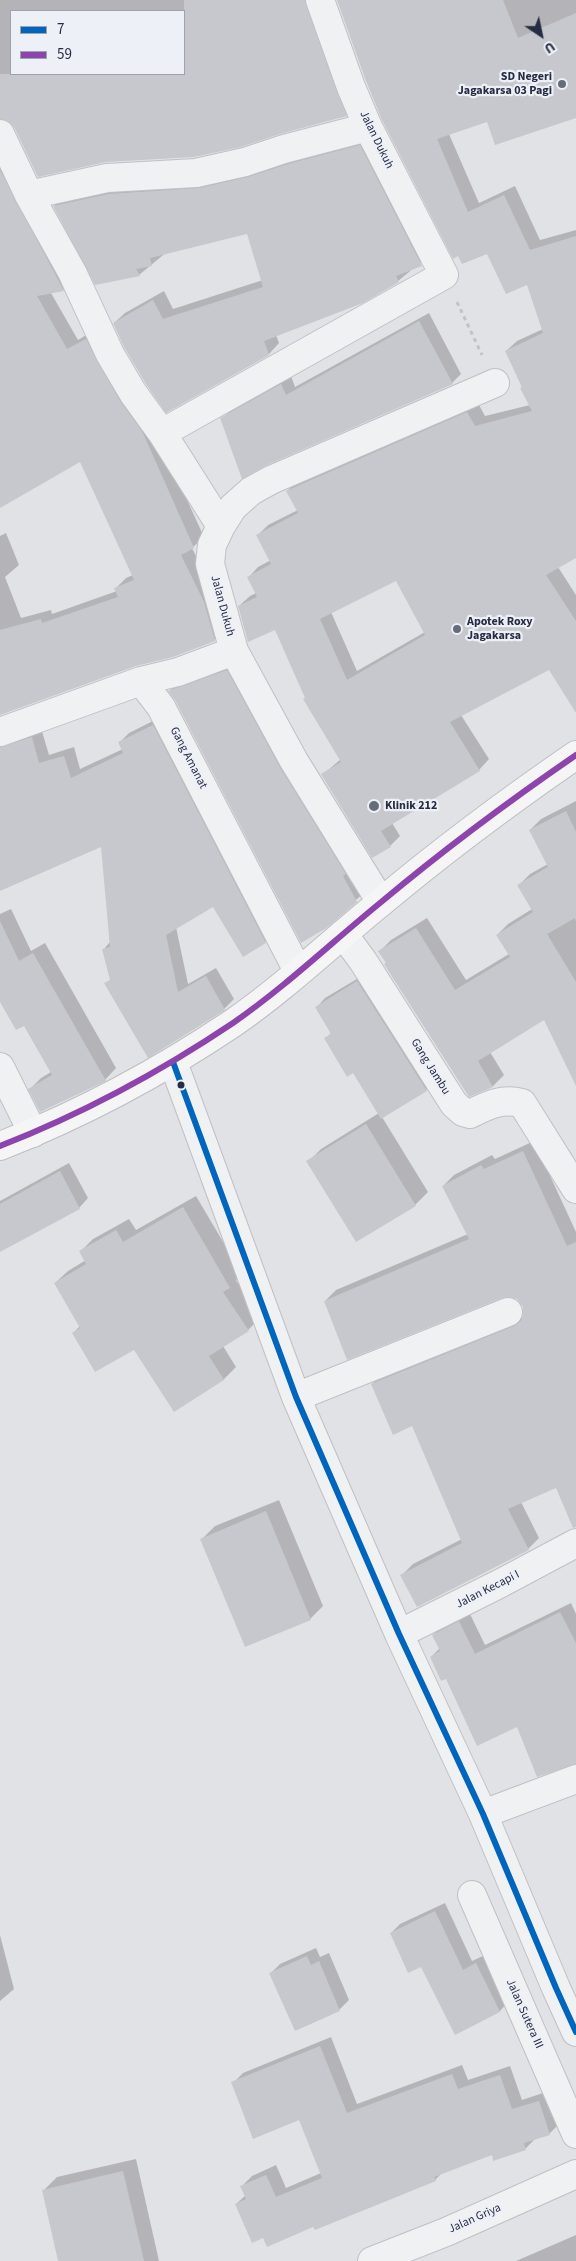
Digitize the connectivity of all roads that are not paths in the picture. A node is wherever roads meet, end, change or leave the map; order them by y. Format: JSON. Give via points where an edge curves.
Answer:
{"nodes":[{"id":1,"x":320,"y":0,"type":"edge"},
{"id":2,"x":368,"y":127,"type":"junction"},
{"id":3,"x":0,"y":134,"type":"edge"},
{"id":4,"x":29,"y":195,"type":"junction"},
{"id":5,"x":495,"y":383,"type":"road end"},
{"id":6,"x":162,"y":433,"type":"junction"},
{"id":7,"x":221,"y":526,"type":"junction"},
{"id":8,"x":234,"y":651,"type":"junction"},
{"id":9,"x":141,"y":681,"type":"junction"},
{"id":10,"x":0,"y":732,"type":"edge"},
{"id":11,"x":576,"y":755,"type":"edge"},
{"id":12,"x":381,"y":902,"type":"junction"},
{"id":13,"x":343,"y":934,"type":"junction"},
{"id":14,"x":298,"y":971,"type":"junction"},
{"id":15,"x":173,"y":1062,"type":"junction"},
{"id":16,"x":0,"y":1067,"type":"edge"},
{"id":17,"x":34,"y":1133,"type":"junction"},
{"id":18,"x":0,"y":1146,"type":"edge"},
{"id":19,"x":576,"y":1189,"type":"edge"},
{"id":20,"x":508,"y":1312,"type":"dead end"},
{"id":21,"x":296,"y":1397,"type":"junction"},
{"id":22,"x":576,"y":1542,"type":"edge"},
{"id":23,"x":399,"y":1634,"type":"junction"},
{"id":24,"x":576,"y":1779,"type":"edge"},
{"id":25,"x":483,"y":1814,"type":"junction"},
{"id":26,"x":472,"y":1895,"type":"dead end"},
{"id":27,"x":576,"y":2032,"type":"edge"},
{"id":28,"x":576,"y":2134,"type":"edge"},
{"id":29,"x":576,"y":2174,"type":"edge"},
{"id":30,"x":372,"y":2261,"type":"edge"}],
"edges":[{"from":1,"to":2,"type":"street","name":"Jalan Dukuh"},
{"from":2,"to":4,"type":"street","via":[[196,173],[108,178]]},
{"from":2,"to":6,"type":"street","name":"Jalan Dukuh","via":[[444,275]]},
{"from":3,"to":4,"type":"street"},
{"from":4,"to":6,"type":"street","via":[[72,272],[110,354]]},
{"from":5,"to":7,"type":"street","name":"Jalan Dukuh","via":[[271,480],[233,507]]},
{"from":6,"to":7,"type":"street"},
{"from":7,"to":8,"type":"street","name":"Jalan Dukuh","via":[[212,545],[210,564]]},
{"from":8,"to":9,"type":"street","via":[[178,672]]},
{"from":8,"to":12,"type":"street","name":"Jalan Dukuh","via":[[294,761]]},
{"from":9,"to":10,"type":"street"},
{"from":9,"to":14,"type":"street","name":"Gang Amanat","via":[[161,707]]},
{"from":11,"to":12,"type":"main road"},
{"from":12,"to":13,"type":"main road"},
{"from":13,"to":14,"type":"main road"},
{"from":13,"to":19,"type":"street","name":"Gang Jambu","via":[[454,1104],[470,1114],[493,1103],[508,1100],[522,1103]]},
{"from":14,"to":15,"type":"main road","via":[[234,1022]]},
{"from":15,"to":17,"type":"main road"},
{"from":15,"to":21,"type":"street"},
{"from":16,"to":17,"type":"street"},
{"from":17,"to":18,"type":"main road"},
{"from":20,"to":21,"type":"street"},
{"from":21,"to":23,"type":"street"},
{"from":22,"to":23,"type":"street","name":"Jalan Kecapi I"},
{"from":23,"to":25,"type":"street"},
{"from":24,"to":25,"type":"street"},
{"from":25,"to":27,"type":"street"},
{"from":26,"to":28,"type":"street","name":"Jalan Sutera III"},
{"from":29,"to":30,"type":"street","name":"Jalan Griya"}]}
